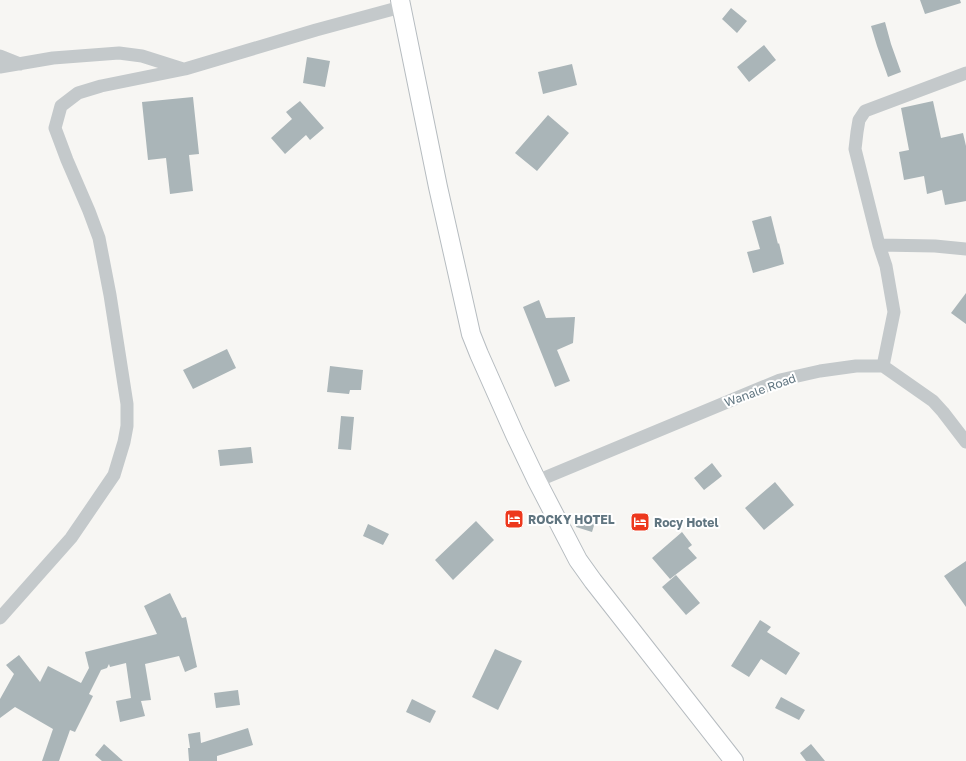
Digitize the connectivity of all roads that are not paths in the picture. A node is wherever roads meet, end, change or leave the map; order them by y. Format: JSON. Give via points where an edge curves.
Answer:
{"nodes":[{"id":1,"x":401,"y":4,"type":"edge"},
{"id":2,"x":0,"y":56,"type":"edge"},
{"id":3,"x":20,"y":64,"type":"junction"},
{"id":4,"x":0,"y":67,"type":"edge"},
{"id":5,"x":184,"y":69,"type":"junction"},
{"id":6,"x":966,"y":73,"type":"edge"},
{"id":7,"x":879,"y":244,"type":"junction"},
{"id":8,"x":966,"y":249,"type":"edge"},
{"id":9,"x":883,"y":366,"type":"junction"},
{"id":10,"x":966,"y":442,"type":"edge"},
{"id":11,"x":537,"y":481,"type":"junction"},
{"id":12,"x":0,"y":618,"type":"edge"},
{"id":13,"x":734,"y":761,"type":"edge"}],
"edges":[{"from":1,"to":5,"type":"street"},
{"from":1,"to":11,"type":"street","via":[[471,334]]},
{"from":2,"to":3,"type":"street"},
{"from":3,"to":4,"type":"street"},
{"from":3,"to":5,"type":"street","via":[[53,58],[119,53],[142,56]]},
{"from":5,"to":12,"type":"street","via":[[85,90],[61,106],[55,128],[99,238],[127,404],[127,426],[114,475],[71,538]]},
{"from":6,"to":7,"type":"street","via":[[865,111],[859,120],[855,149]]},
{"from":7,"to":8,"type":"street"},
{"from":7,"to":9,"type":"street","via":[[886,266],[894,312]]},
{"from":9,"to":10,"type":"street","via":[[932,401]]},
{"from":9,"to":11,"type":"street","name":"Wanale Road","via":[[820,370],[780,380]]},
{"from":11,"to":13,"type":"street","via":[[578,560]]}]}
